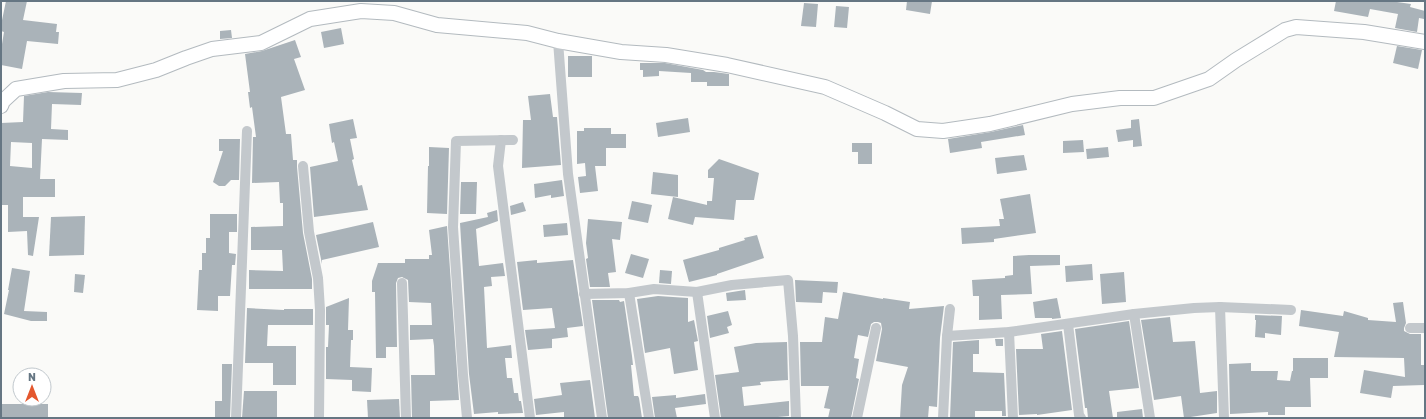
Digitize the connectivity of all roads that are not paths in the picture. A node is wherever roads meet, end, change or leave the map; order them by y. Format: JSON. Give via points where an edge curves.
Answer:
{"nodes":[{"id":1,"x":558,"y":41,"type":"junction"},
{"id":2,"x":1425,"y":42,"type":"edge"},
{"id":3,"x":1,"y":106,"type":"edge"},
{"id":4,"x":247,"y":131,"type":"dead end"},
{"id":5,"x":501,"y":140,"type":"junction"},
{"id":6,"x":513,"y":140,"type":"dead end"},
{"id":7,"x":303,"y":166,"type":"dead end"},
{"id":8,"x":402,"y":283,"type":"dead end"},
{"id":9,"x":697,"y":292,"type":"junction"},
{"id":10,"x":629,"y":293,"type":"junction"},
{"id":11,"x":584,"y":294,"type":"junction"},
{"id":12,"x":1220,"y":307,"type":"junction"},
{"id":13,"x":950,"y":309,"type":"dead end"},
{"id":14,"x":1291,"y":310,"type":"dead end"},
{"id":15,"x":1134,"y":314,"type":"junction"},
{"id":16,"x":1068,"y":324,"type":"junction"},
{"id":17,"x":876,"y":328,"type":"dead end"},
{"id":18,"x":1410,"y":328,"type":"dead end"},
{"id":19,"x":1425,"y":328,"type":"edge"},
{"id":20,"x":1009,"y":332,"type":"junction"},
{"id":21,"x":947,"y":336,"type":"junction"},
{"id":22,"x":236,"y":418,"type":"edge"},
{"id":23,"x":319,"y":418,"type":"edge"},
{"id":24,"x":406,"y":418,"type":"edge"},
{"id":25,"x":467,"y":418,"type":"edge"},
{"id":26,"x":530,"y":418,"type":"edge"},
{"id":27,"x":602,"y":418,"type":"edge"},
{"id":28,"x":649,"y":418,"type":"edge"},
{"id":29,"x":715,"y":418,"type":"edge"},
{"id":30,"x":796,"y":418,"type":"edge"},
{"id":31,"x":857,"y":418,"type":"edge"},
{"id":32,"x":944,"y":418,"type":"edge"},
{"id":33,"x":1013,"y":418,"type":"edge"},
{"id":34,"x":1081,"y":418,"type":"edge"},
{"id":35,"x":1150,"y":418,"type":"edge"},
{"id":36,"x":1224,"y":418,"type":"edge"}],
"edges":[{"from":1,"to":2,"type":"street","via":[[621,52],[666,55],[785,77],[824,87],[917,128],[943,131],[990,124],[1072,104],[1120,98],[1154,98],[1209,79],[1285,30],[1296,27],[1364,32]]},
{"from":1,"to":3,"type":"street","via":[[527,33],[437,25],[394,13],[361,12],[310,19],[261,43],[212,50],[156,70],[117,80],[64,81],[16,89]]},
{"from":1,"to":11,"type":"street","via":[[568,174]]},
{"from":4,"to":22,"type":"street"},
{"from":5,"to":6,"type":"street"},
{"from":5,"to":25,"type":"street","via":[[456,141],[453,226]]},
{"from":5,"to":26,"type":"street","via":[[498,166]]},
{"from":7,"to":23,"type":"street","via":[[309,232],[318,278]]},
{"from":8,"to":24,"type":"street"},
{"from":9,"to":10,"type":"street","via":[[654,289]]},
{"from":9,"to":29,"type":"street"},
{"from":9,"to":30,"type":"street","via":[[732,285],[788,280]]},
{"from":10,"to":11,"type":"street"},
{"from":10,"to":28,"type":"street"},
{"from":11,"to":27,"type":"street"},
{"from":12,"to":14,"type":"street"},
{"from":12,"to":15,"type":"street"},
{"from":12,"to":36,"type":"street"},
{"from":13,"to":21,"type":"street"},
{"from":15,"to":16,"type":"street"},
{"from":15,"to":35,"type":"street"},
{"from":16,"to":20,"type":"street"},
{"from":16,"to":34,"type":"street","via":[[1078,415]]},
{"from":17,"to":31,"type":"street"},
{"from":18,"to":19,"type":"street"},
{"from":20,"to":21,"type":"street"},
{"from":20,"to":33,"type":"street"},
{"from":21,"to":32,"type":"street"}]}
